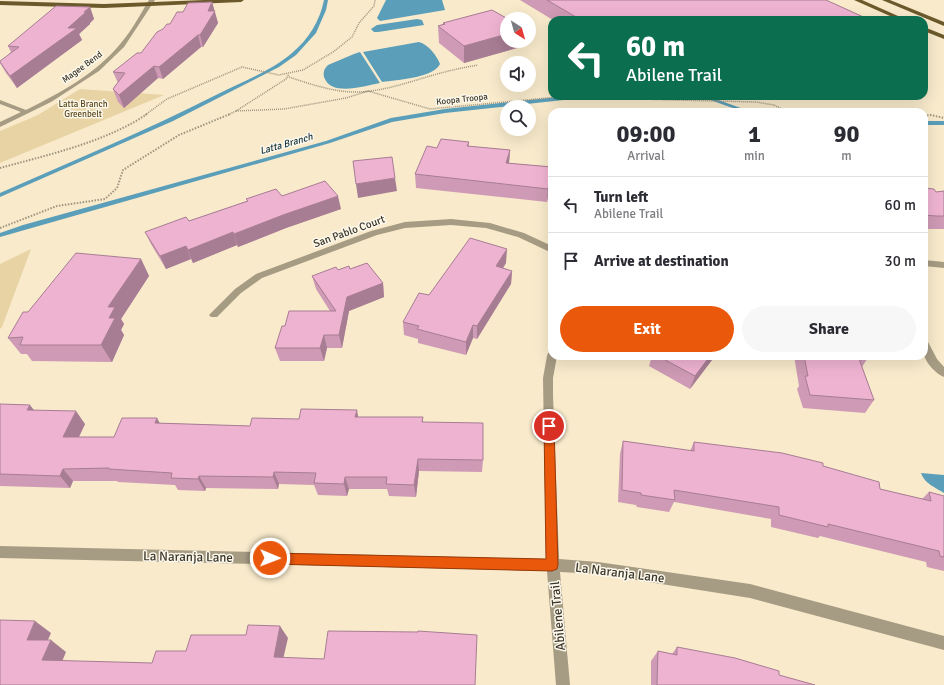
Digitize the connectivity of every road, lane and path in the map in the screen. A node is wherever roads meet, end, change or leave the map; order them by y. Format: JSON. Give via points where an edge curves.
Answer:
{"nodes":[{"id":1,"x":242,"y":0,"type":"edge"},
{"id":2,"x":375,"y":0,"type":"edge"},
{"id":3,"x":857,"y":0,"type":"edge"},
{"id":4,"x":885,"y":0,"type":"edge"},
{"id":5,"x":151,"y":2,"type":"edge"},
{"id":6,"x":0,"y":3,"type":"edge"},
{"id":7,"x":895,"y":16,"type":"edge"},
{"id":8,"x":924,"y":16,"type":"edge"},
{"id":9,"x":928,"y":18,"type":"edge"},
{"id":10,"x":944,"y":24,"type":"edge"},
{"id":11,"x":928,"y":31,"type":"edge"},
{"id":12,"x":944,"y":37,"type":"edge"},
{"id":13,"x":478,"y":65,"type":"dead end"},
{"id":14,"x":289,"y":75,"type":"junction"},
{"id":15,"x":368,"y":91,"type":"junction"},
{"id":16,"x":548,"y":98,"type":"edge"},
{"id":17,"x":677,"y":100,"type":"edge"},
{"id":18,"x":0,"y":102,"type":"edge"},
{"id":19,"x":780,"y":108,"type":"edge"},
{"id":20,"x":236,"y":110,"type":"junction"},
{"id":21,"x":26,"y":112,"type":"junction"},
{"id":22,"x":928,"y":115,"type":"edge"},
{"id":23,"x":944,"y":118,"type":"edge"},
{"id":24,"x":0,"y":124,"type":"edge"},
{"id":25,"x":0,"y":168,"type":"edge"},
{"id":26,"x":0,"y":228,"type":"edge"},
{"id":27,"x":548,"y":248,"type":"edge"},
{"id":28,"x":928,"y":263,"type":"edge"},
{"id":29,"x":944,"y":265,"type":"edge"},
{"id":30,"x":214,"y":315,"type":"dead end"},
{"id":31,"x":928,"y":353,"type":"edge"},
{"id":32,"x":551,"y":360,"type":"edge"},
{"id":33,"x":944,"y":373,"type":"edge"},
{"id":34,"x":0,"y":552,"type":"edge"},
{"id":35,"x":552,"y":565,"type":"junction"},
{"id":36,"x":944,"y":642,"type":"edge"},
{"id":37,"x":563,"y":685,"type":"edge"}],
"edges":[{"from":1,"to":5,"type":"main road"},
{"from":2,"to":14,"type":"path","via":[[374,6],[347,41],[333,52]]},
{"from":3,"to":7,"type":"main road"},
{"from":4,"to":8,"type":"main road"},
{"from":5,"to":6,"type":"main road","via":[[104,6]]},
{"from":5,"to":21,"type":"street","name":"Magee Bend","via":[[110,58],[77,83]]},
{"from":9,"to":10,"type":"main road"},
{"from":11,"to":12,"type":"main road"},
{"from":13,"to":15,"type":"path"},
{"from":14,"to":15,"type":"path","via":[[321,87],[346,92]]},
{"from":14,"to":20,"type":"path"},
{"from":14,"to":25,"type":"path","via":[[242,67],[167,99],[139,119],[109,134],[65,150]]},
{"from":15,"to":16,"type":"path","name":"Koopa Troopa","via":[[430,109]]},
{"from":15,"to":20,"type":"path","via":[[346,98],[284,109]]},
{"from":17,"to":19,"type":"path","name":"Koopa Troopa","via":[[756,102]]},
{"from":18,"to":21,"type":"street"},
{"from":20,"to":26,"type":"path","via":[[179,135],[123,170],[117,188],[105,199],[58,206]]},
{"from":21,"to":24,"type":"street","name":"Magee Bend"},
{"from":22,"to":23,"type":"path"},
{"from":27,"to":30,"type":"street","name":"San Pablo Court","via":[[521,235],[487,225],[451,222],[405,225],[374,233],[259,276],[238,291]]},
{"from":28,"to":29,"type":"street"},
{"from":31,"to":33,"type":"street"},
{"from":32,"to":35,"type":"street","name":"Abilene Trail","via":[[548,395]]},
{"from":34,"to":35,"type":"street","name":"La Naranja Lane"},
{"from":35,"to":36,"type":"street","name":"La Naranja Lane","via":[[598,568],[750,591]]},
{"from":35,"to":37,"type":"street","name":"Abilene Trail"}]}
